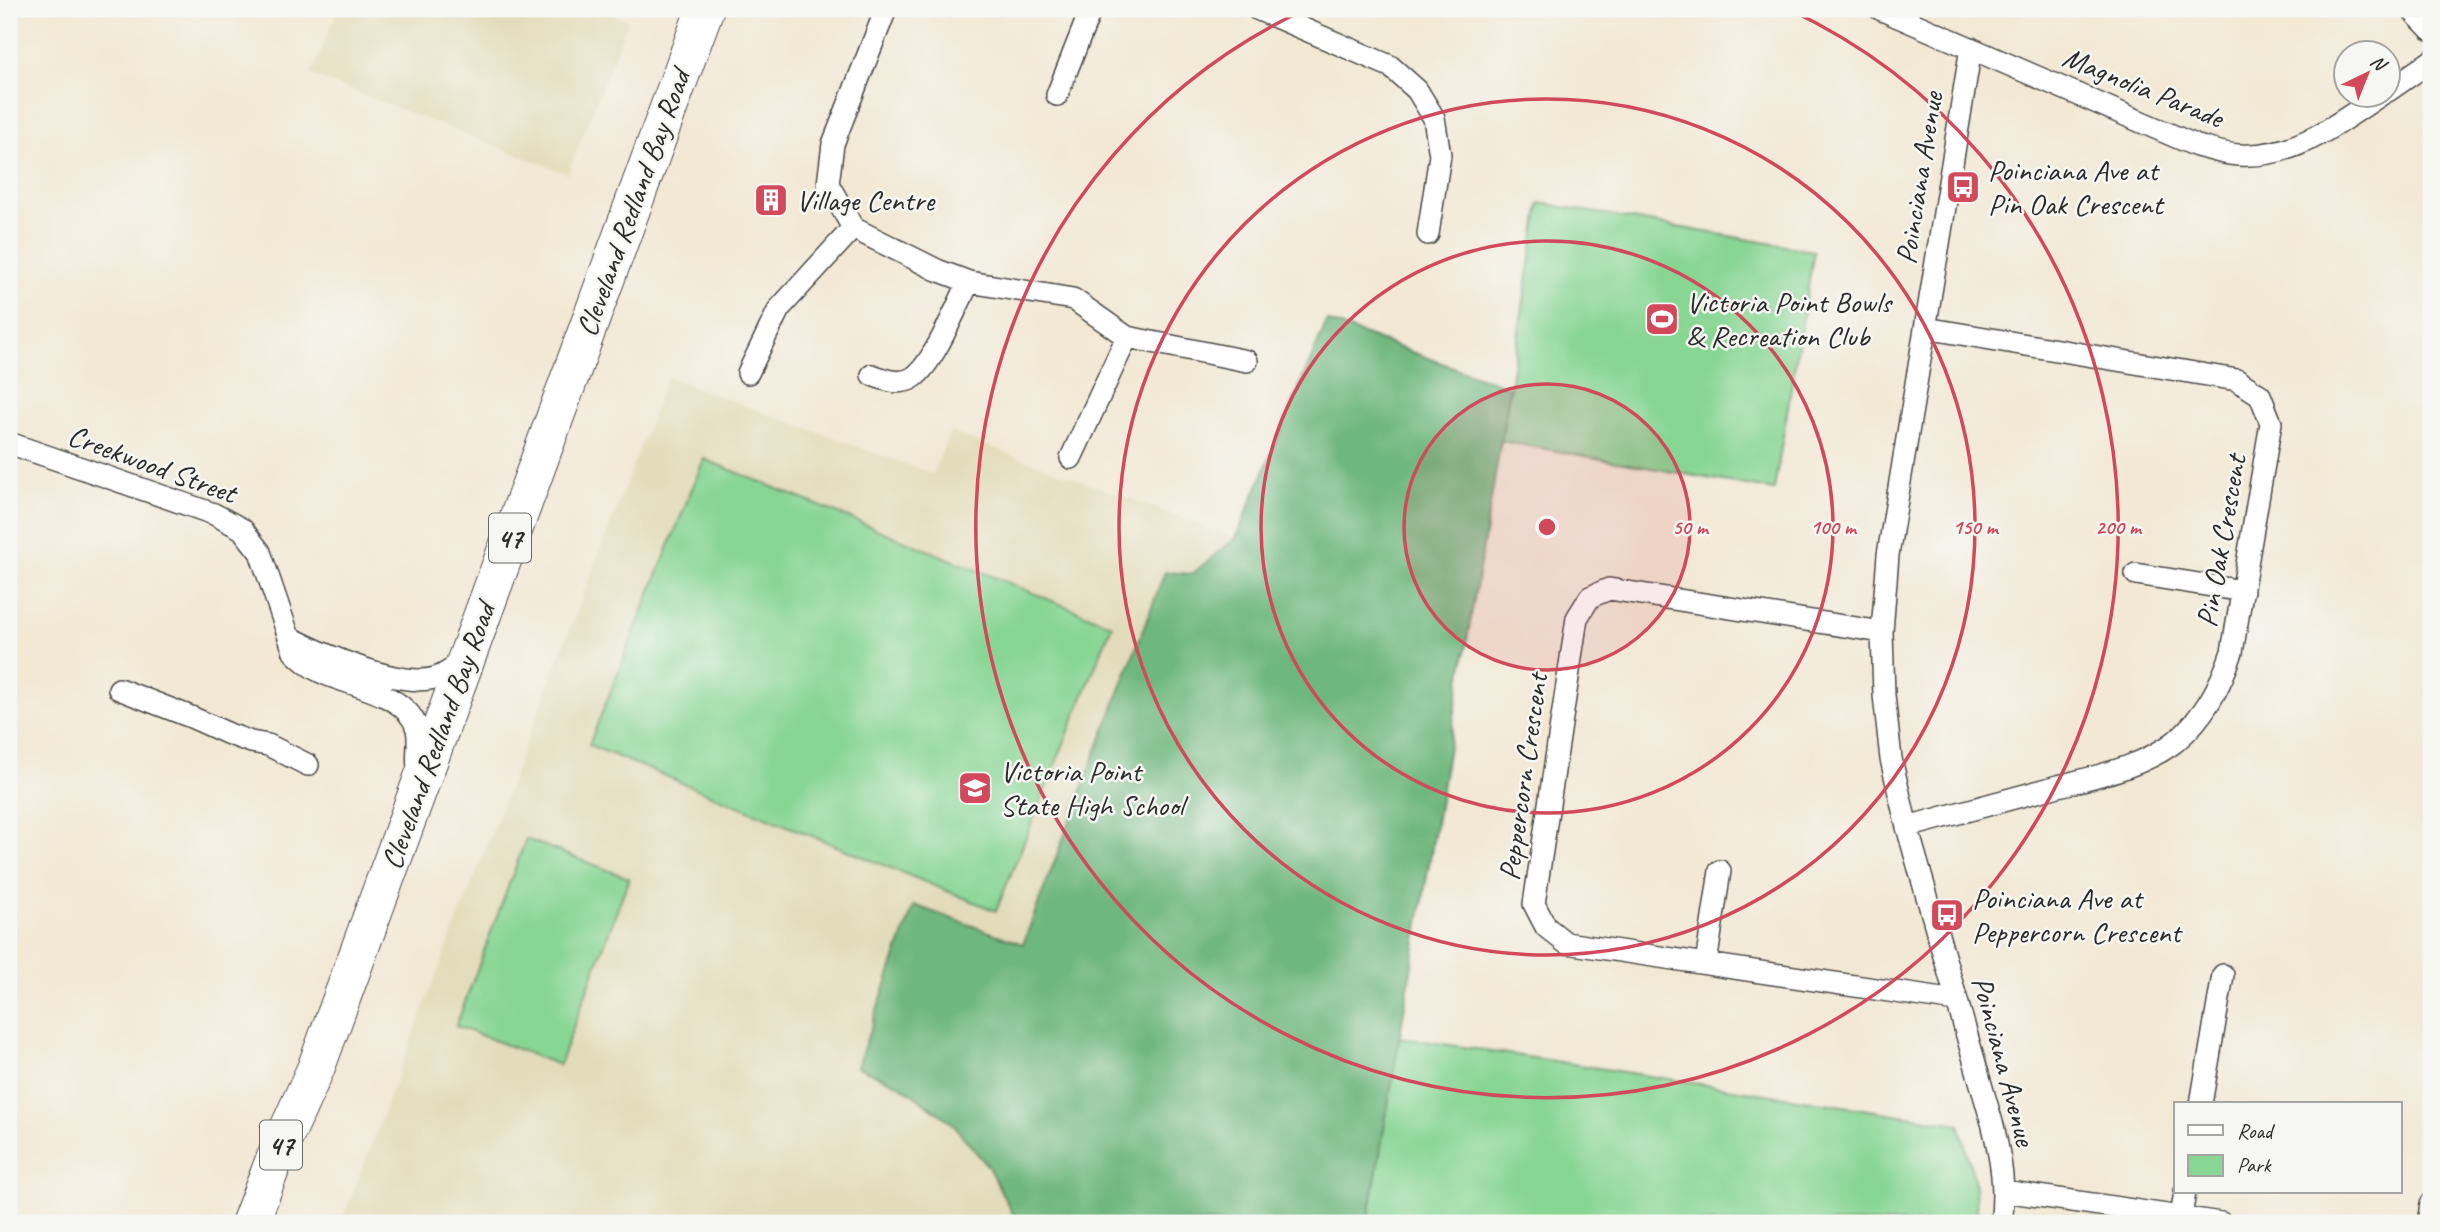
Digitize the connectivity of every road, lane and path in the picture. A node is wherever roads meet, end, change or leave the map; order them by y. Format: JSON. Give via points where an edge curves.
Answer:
{"nodes":[{"id":1,"x":705,"y":9,"type":"edge"},
{"id":2,"x":886,"y":9,"type":"edge"},
{"id":3,"x":1091,"y":9,"type":"edge"},
{"id":4,"x":1880,"y":9,"type":"edge"},
{"id":5,"x":2411,"y":9,"type":"edge"},
{"id":6,"x":1270,"y":11,"type":"edge"},
{"id":7,"x":2431,"y":30,"type":"edge"},
{"id":8,"x":1971,"y":48,"type":"junction"},
{"id":9,"x":2431,"y":61,"type":"edge"},
{"id":10,"x":2402,"y":81,"type":"edge"},
{"id":11,"x":1057,"y":95,"type":"dead end"},
{"id":12,"x":2361,"y":108,"type":"edge"},
{"id":13,"x":853,"y":228,"type":"junction"},
{"id":14,"x":1427,"y":234,"type":"dead end"},
{"id":15,"x":969,"y":282,"type":"junction"},
{"id":16,"x":1925,"y":328,"type":"junction"},
{"id":17,"x":1127,"y":337,"type":"junction"},
{"id":18,"x":1247,"y":361,"type":"dead end"},
{"id":19,"x":748,"y":373,"type":"dead end"},
{"id":20,"x":872,"y":375,"type":"dead end"},
{"id":21,"x":9,"y":443,"type":"edge"},
{"id":22,"x":1071,"y":458,"type":"dead end"},
{"id":23,"x":2136,"y":574,"type":"dead end"},
{"id":24,"x":2243,"y":591,"type":"junction"},
{"id":25,"x":1882,"y":632,"type":"junction"},
{"id":26,"x":289,"y":637,"type":"junction"},
{"id":27,"x":469,"y":654,"type":"junction"},
{"id":28,"x":119,"y":689,"type":"dead end"},
{"id":29,"x":307,"y":765,"type":"dead end"},
{"id":30,"x":422,"y":783,"type":"junction"},
{"id":31,"x":1907,"y":827,"type":"junction"},
{"id":32,"x":1720,"y":871,"type":"dead end"},
{"id":33,"x":1706,"y":964,"type":"junction"},
{"id":34,"x":2223,"y":975,"type":"dead end"},
{"id":35,"x":1956,"y":1001,"type":"junction"},
{"id":36,"x":316,"y":1068,"type":"junction"},
{"id":37,"x":2200,"y":1102,"type":"edge"},
{"id":38,"x":2004,"y":1191,"type":"junction"},
{"id":39,"x":2185,"y":1194,"type":"edge"},
{"id":40,"x":2431,"y":1204,"type":"edge"},
{"id":41,"x":2181,"y":1217,"type":"junction"},
{"id":42,"x":250,"y":1223,"type":"edge"},
{"id":43,"x":275,"y":1223,"type":"edge"},
{"id":44,"x":2001,"y":1223,"type":"edge"},
{"id":45,"x":2221,"y":1223,"type":"edge"},
{"id":46,"x":2428,"y":1223,"type":"edge"}],
"edges":[{"from":1,"to":27,"type":"highway","name":"Cleveland Redland Bay Road","number":"47"},
{"from":2,"to":13,"type":"street","via":[[831,158],[828,184]]},
{"from":3,"to":11,"type":"street"},
{"from":4,"to":8,"type":"street","name":"Magnolia Parade"},
{"from":5,"to":7,"type":"street"},
{"from":6,"to":14,"type":"street","via":[[1390,66],[1417,90],[1434,118],[1440,155]]},
{"from":8,"to":12,"type":"street","name":"Magnolia Parade","via":[[2197,146],[2238,156],[2281,152],[2317,138]]},
{"from":8,"to":16,"type":"street","name":"Poinciana Avenue"},
{"from":9,"to":10,"type":"street"},
{"from":13,"to":15,"type":"street"},
{"from":13,"to":19,"type":"street","via":[[779,309]]},
{"from":15,"to":17,"type":"street","via":[[1073,299]]},
{"from":15,"to":20,"type":"street","via":[[927,364],[913,378],[891,382]]},
{"from":16,"to":24,"type":"street","name":"Pin Oak Crescent","via":[[2237,380],[2260,395],[2272,423]]},
{"from":16,"to":25,"type":"street","name":"Poinciana Avenue","via":[[1888,555]]},
{"from":17,"to":18,"type":"street"},
{"from":17,"to":22,"type":"street"},
{"from":21,"to":26,"type":"street","name":"Creekwood Street","via":[[214,514],[242,529],[260,552]]},
{"from":23,"to":24,"type":"street"},
{"from":24,"to":31,"type":"street","name":"Pin Oak Crescent","via":[[2232,652],[2220,686],[2175,742],[2111,771]]},
{"from":25,"to":31,"type":"street","name":"Poinciana Avenue","via":[[1891,759]]},
{"from":25,"to":33,"type":"street","name":"Peppercorn Crescent","via":[[1609,589],[1590,597],[1577,618],[1534,904],[1546,927],[1566,943]]},
{"from":26,"to":27,"type":"street","via":[[397,679],[436,678]]},
{"from":26,"to":30,"type":"street","name":"Creekwood Street","via":[[304,662],[382,694],[403,709],[417,730]]},
{"from":27,"to":30,"type":"highway","name":"Cleveland Redland Bay Road","number":"47"},
{"from":28,"to":29,"type":"street","via":[[268,745]]},
{"from":30,"to":36,"type":"highway","name":"Cleveland Redland Bay Road","number":"47"},
{"from":31,"to":35,"type":"street","name":"Poinciana Avenue"},
{"from":32,"to":33,"type":"street"},
{"from":33,"to":35,"type":"street","name":"Peppercorn Crescent"},
{"from":34,"to":37,"type":"street"},
{"from":35,"to":38,"type":"street","name":"Poinciana Avenue","via":[[1993,1126]]},
{"from":36,"to":42,"type":"highway","name":"Cleveland Redland Bay Road","number":"47"},
{"from":36,"to":43,"type":"highway","name":"Cleveland Redland Bay Road","number":"47"},
{"from":38,"to":41,"type":"street"},
{"from":38,"to":44,"type":"street","name":"Poinciana Avenue"},
{"from":39,"to":41,"type":"street"},
{"from":40,"to":46,"type":"street"},
{"from":41,"to":45,"type":"street"}]}
